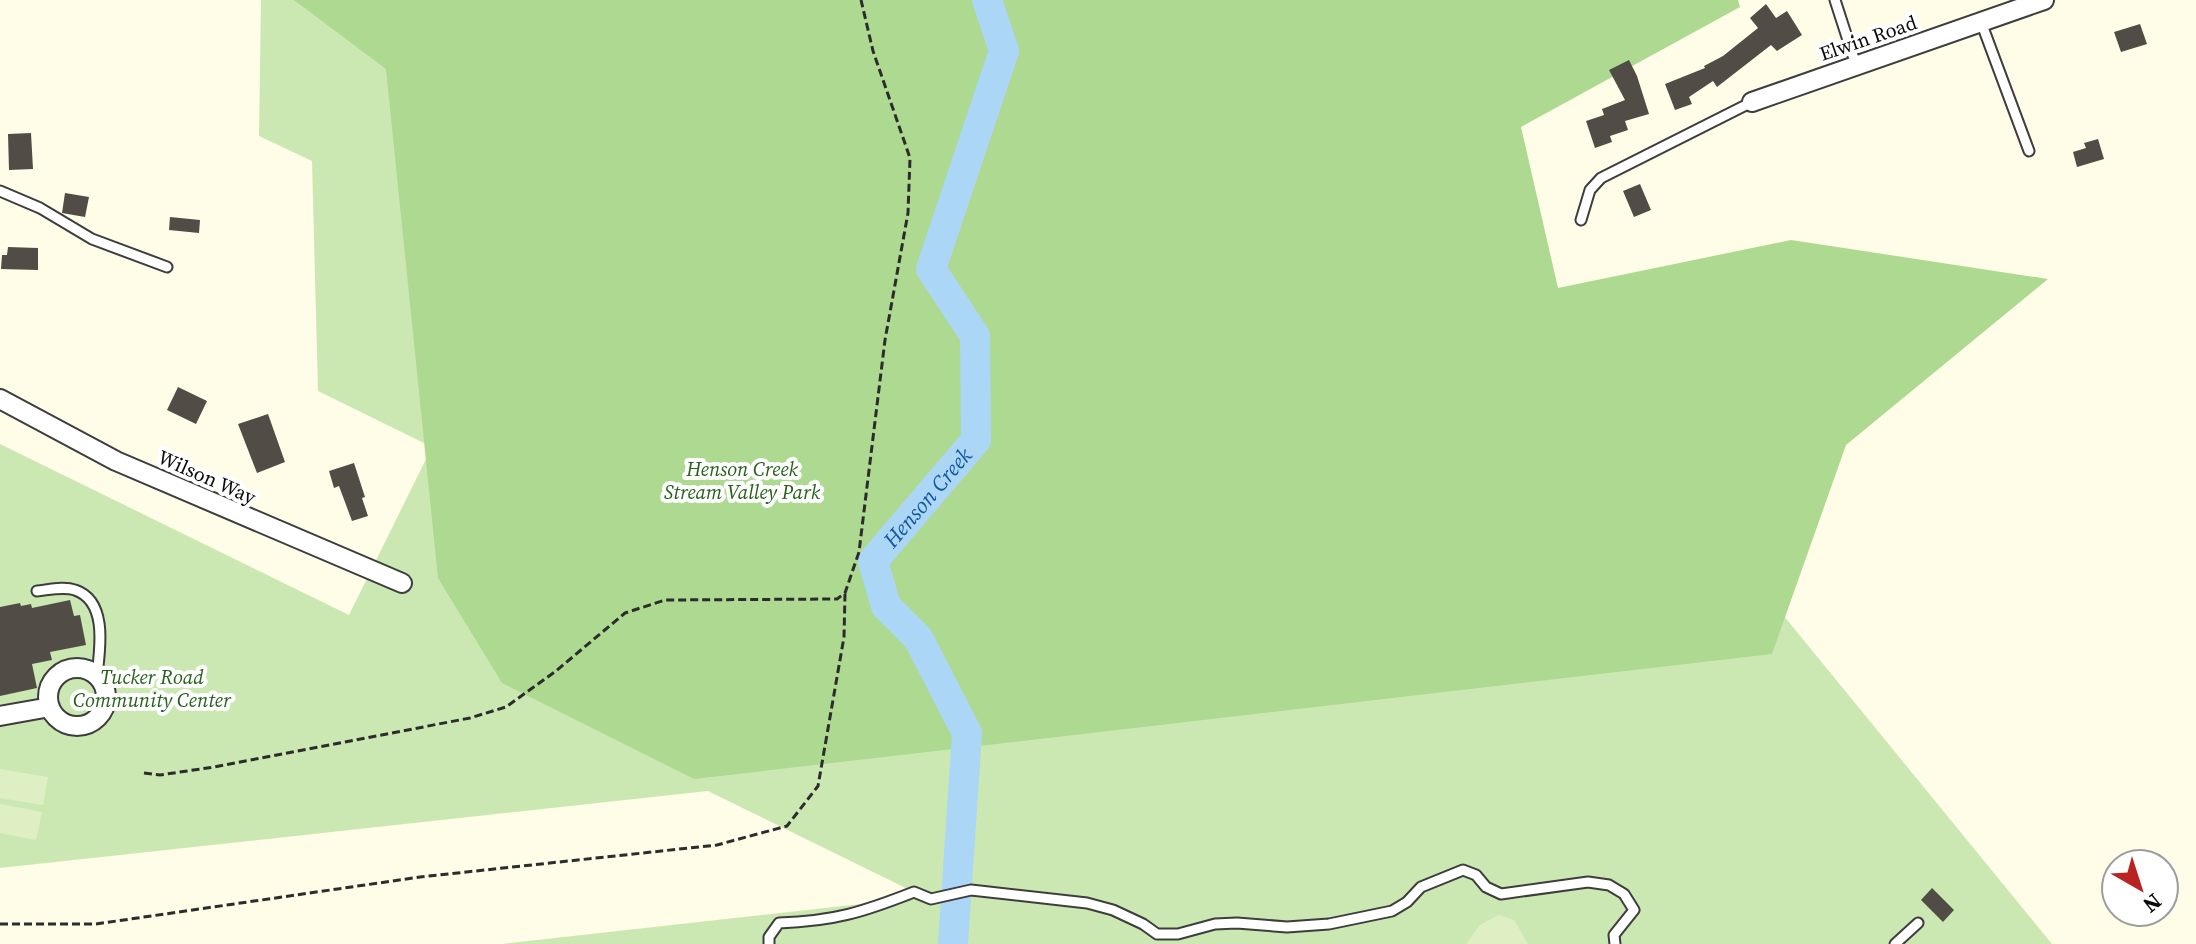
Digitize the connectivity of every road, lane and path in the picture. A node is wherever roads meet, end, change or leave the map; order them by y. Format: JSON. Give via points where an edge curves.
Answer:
{"nodes":[{"id":1,"x":861,"y":0,"type":"edge"},
{"id":2,"x":1835,"y":0,"type":"edge"},
{"id":3,"x":2044,"y":0,"type":"edge"},
{"id":4,"x":1981,"y":22,"type":"junction"},
{"id":5,"x":1856,"y":65,"type":"junction"},
{"id":6,"x":1752,"y":102,"type":"joint"},
{"id":7,"x":2029,"y":151,"type":"dead end"},
{"id":8,"x":0,"y":191,"type":"edge"},
{"id":9,"x":1581,"y":220,"type":"dead end"},
{"id":10,"x":167,"y":267,"type":"dead end"},
{"id":11,"x":0,"y":399,"type":"edge"},
{"id":12,"x":402,"y":583,"type":"dead end"},
{"id":13,"x":37,"y":591,"type":"dead end"},
{"id":14,"x":845,"y":593,"type":"junction"},
{"id":15,"x":97,"y":675,"type":"junction"},
{"id":16,"x":50,"y":707,"type":"junction"},
{"id":17,"x":0,"y":716,"type":"edge"},
{"id":18,"x":144,"y":773,"type":"dead end"},
{"id":19,"x":1918,"y":923,"type":"dead end"},
{"id":20,"x":0,"y":924,"type":"edge"},
{"id":21,"x":769,"y":944,"type":"edge"},
{"id":22,"x":1615,"y":944,"type":"edge"},
{"id":23,"x":1895,"y":944,"type":"edge"}],
"edges":[{"from":1,"to":14,"type":"path","via":[[910,158],[909,200],[885,340],[859,552]]},
{"from":2,"to":5,"type":"lane"},
{"from":3,"to":4,"type":"street","name":"Elwin Road"},
{"from":4,"to":5,"type":"street","name":"Elwin Road"},
{"from":4,"to":7,"type":"lane"},
{"from":5,"to":6,"type":"street","name":"Elwin Road"},
{"from":6,"to":9,"type":"lane","via":[[1601,178],[1590,190]]},
{"from":8,"to":10,"type":"lane","via":[[92,239]]},
{"from":11,"to":12,"type":"street","name":"Wilson Way","via":[[116,461]]},
{"from":13,"to":15,"type":"lane","via":[[72,588],[94,607],[100,627]]},
{"from":14,"to":18,"type":"path","via":[[837,599],[665,600],[625,613],[506,707],[214,767]]},
{"from":14,"to":20,"type":"path","via":[[844,637],[818,786],[787,826],[717,845],[420,877],[96,924]]},
{"from":15,"to":16,"type":"street","via":[[79,668],[61,673],[49,688]]},
{"from":15,"to":16,"type":"street","via":[[106,692],[96,720],[72,725],[62,722]]},
{"from":16,"to":17,"type":"street"},
{"from":19,"to":23,"type":"lane"},
{"from":21,"to":22,"type":"lane","via":[[779,923],[835,919],[914,892],[931,899],[971,890],[1087,903],[1113,910],[1157,934],[1237,923],[1329,924],[1392,911],[1421,887],[1463,870],[1501,894],[1588,882],[1615,887],[1634,910],[1614,935]]}]}
